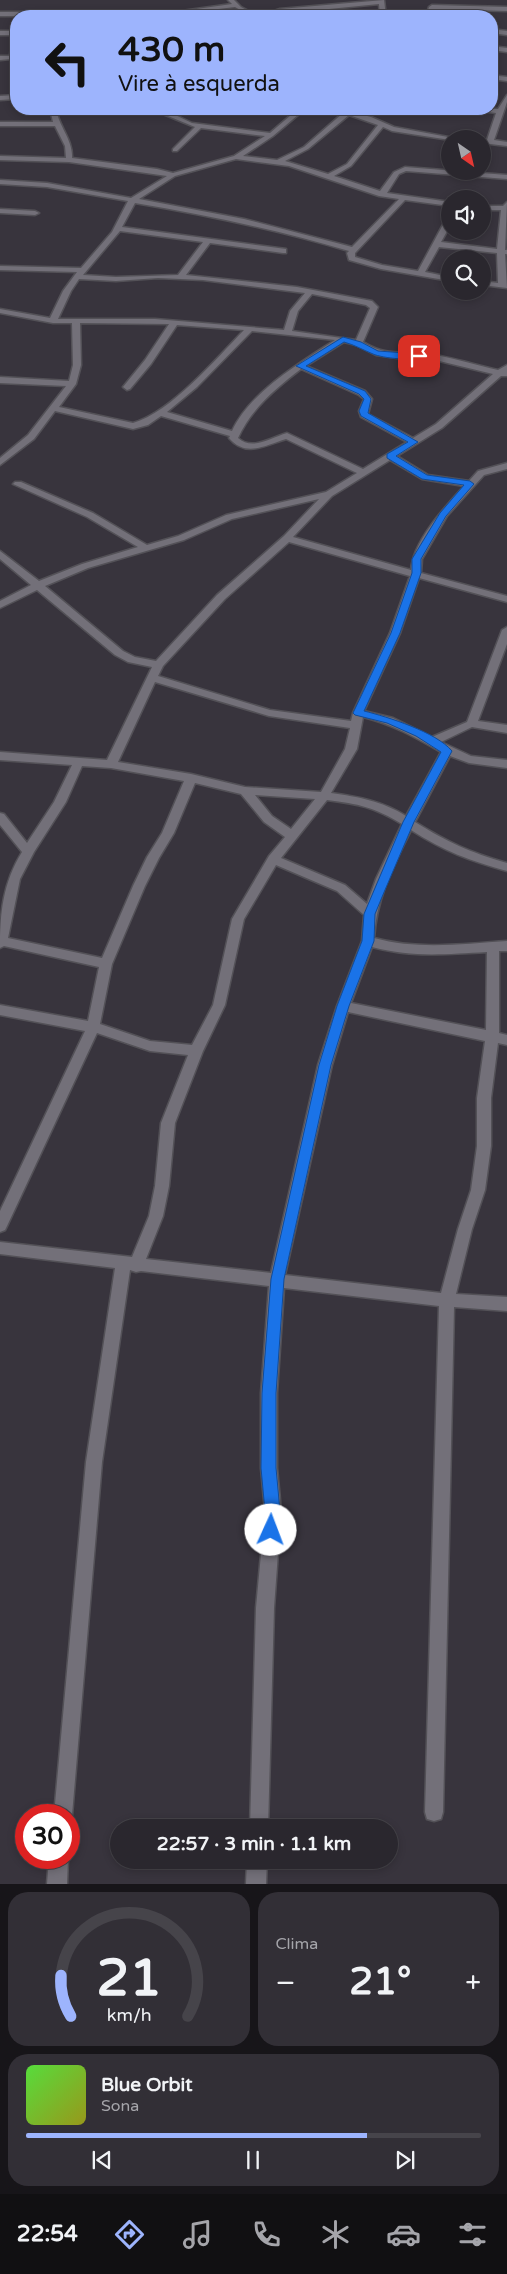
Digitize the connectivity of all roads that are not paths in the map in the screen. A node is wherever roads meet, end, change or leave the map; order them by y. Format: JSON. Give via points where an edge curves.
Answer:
{"nodes":[{"id":1,"x":231,"y":0,"type":"edge"},
{"id":2,"x":328,"y":0,"type":"edge"},
{"id":3,"x":432,"y":0,"type":"edge"},
{"id":4,"x":381,"y":1,"type":"edge"},
{"id":5,"x":237,"y":5,"type":"junction"},
{"id":6,"x":432,"y":7,"type":"junction"},
{"id":7,"x":333,"y":9,"type":"junction"},
{"id":8,"x":507,"y":9,"type":"edge"},
{"id":9,"x":197,"y":10,"type":"edge"},
{"id":10,"x":245,"y":10,"type":"edge"},
{"id":11,"x":306,"y":10,"type":"edge"},
{"id":12,"x":431,"y":10,"type":"edge"},
{"id":13,"x":473,"y":10,"type":"joint"},
{"id":14,"x":507,"y":97,"type":"edge"},
{"id":15,"x":502,"y":112,"type":"edge"},
{"id":16,"x":55,"y":115,"type":"edge"},
{"id":17,"x":168,"y":115,"type":"edge"},
{"id":18,"x":295,"y":115,"type":"edge"},
{"id":19,"x":344,"y":115,"type":"edge"},
{"id":20,"x":358,"y":115,"type":"edge"},
{"id":21,"x":0,"y":124,"type":"edge"},
{"id":22,"x":57,"y":124,"type":"junction"},
{"id":23,"x":382,"y":125,"type":"junction"},
{"id":24,"x":200,"y":126,"type":"junction"},
{"id":25,"x":491,"y":133,"type":"edge"},
{"id":26,"x":271,"y":135,"type":"junction"},
{"id":27,"x":441,"y":137,"type":"edge"},
{"id":28,"x":491,"y":142,"type":"edge"},
{"id":29,"x":507,"y":144,"type":"edge"},
{"id":30,"x":175,"y":150,"type":"dead end"},
{"id":31,"x":236,"y":157,"type":"junction"},
{"id":32,"x":0,"y":158,"type":"edge"},
{"id":33,"x":69,"y":160,"type":"junction"},
{"id":34,"x":279,"y":162,"type":"junction"},
{"id":35,"x":173,"y":175,"type":"junction"},
{"id":36,"x":329,"y":176,"type":"junction"},
{"id":37,"x":507,"y":177,"type":"edge"},
{"id":38,"x":0,"y":182,"type":"edge"},
{"id":39,"x":382,"y":194,"type":"junction"},
{"id":40,"x":404,"y":198,"type":"junction"},
{"id":41,"x":132,"y":200,"type":"junction"},
{"id":42,"x":441,"y":203,"type":"edge"},
{"id":43,"x":506,"y":207,"type":"edge"},
{"id":44,"x":491,"y":208,"type":"edge"},
{"id":45,"x":0,"y":211,"type":"edge"},
{"id":46,"x":35,"y":213,"type":"dead end"},
{"id":47,"x":118,"y":228,"type":"junction"},
{"id":48,"x":441,"y":234,"type":"edge"},
{"id":49,"x":208,"y":241,"type":"junction"},
{"id":50,"x":435,"y":244,"type":"junction"},
{"id":51,"x":354,"y":250,"type":"junction"},
{"id":52,"x":283,"y":251,"type":"dead end"},
{"id":53,"x":504,"y":252,"type":"edge"},
{"id":54,"x":187,"y":267,"type":"junction"},
{"id":55,"x":0,"y":268,"type":"edge"},
{"id":56,"x":83,"y":270,"type":"junction"},
{"id":57,"x":420,"y":275,"type":"junction"},
{"id":58,"x":77,"y":277,"type":"junction"},
{"id":59,"x":180,"y":277,"type":"junction"},
{"id":60,"x":203,"y":278,"type":"junction"},
{"id":61,"x":441,"y":278,"type":"edge"},
{"id":62,"x":491,"y":284,"type":"edge"},
{"id":63,"x":505,"y":285,"type":"edge"},
{"id":64,"x":310,"y":292,"type":"junction"},
{"id":65,"x":4,"y":312,"type":"edge"},
{"id":66,"x":53,"y":320,"type":"junction"},
{"id":67,"x":0,"y":322,"type":"edge"},
{"id":68,"x":76,"y":322,"type":"junction"},
{"id":69,"x":175,"y":322,"type":"junction"},
{"id":70,"x":250,"y":328,"type":"junction"},
{"id":71,"x":286,"y":333,"type":"junction"},
{"id":72,"x":343,"y":339,"type":"junction"},
{"id":73,"x":359,"y":343,"type":"junction"},
{"id":74,"x":300,"y":366,"type":"junction"},
{"id":75,"x":505,"y":371,"type":"edge"},
{"id":76,"x":0,"y":380,"type":"edge"},
{"id":77,"x":72,"y":384,"type":"junction"},
{"id":78,"x":127,"y":386,"type":"dead end"},
{"id":79,"x":52,"y":408,"type":"junction"},
{"id":80,"x":160,"y":413,"type":"junction"},
{"id":81,"x":234,"y":434,"type":"junction"},
{"id":82,"x":414,"y":442,"type":"junction"},
{"id":83,"x":390,"y":456,"type":"junction"},
{"id":84,"x":0,"y":462,"type":"edge"},
{"id":85,"x":507,"y":466,"type":"edge"},
{"id":86,"x":362,"y":472,"type":"junction"},
{"id":87,"x":18,"y":484,"type":"dead end"},
{"id":88,"x":470,"y":484,"type":"junction"},
{"id":89,"x":329,"y":494,"type":"junction"},
{"id":90,"x":287,"y":538,"type":"junction"},
{"id":91,"x":146,"y":548,"type":"junction"},
{"id":92,"x":0,"y":554,"type":"edge"},
{"id":93,"x":416,"y":573,"type":"junction"},
{"id":94,"x":39,"y":585,"type":"junction"},
{"id":95,"x":507,"y":599,"type":"edge"},
{"id":96,"x":0,"y":605,"type":"edge"},
{"id":97,"x":507,"y":630,"type":"edge"},
{"id":98,"x":158,"y":665,"type":"junction"},
{"id":99,"x":151,"y":677,"type":"junction"},
{"id":100,"x":358,"y":713,"type":"junction"},
{"id":101,"x":472,"y":724,"type":"junction"},
{"id":102,"x":355,"y":725,"type":"junction"},
{"id":103,"x":507,"y":728,"type":"edge"},
{"id":104,"x":432,"y":742,"type":"junction"},
{"id":105,"x":447,"y":751,"type":"junction"},
{"id":106,"x":0,"y":756,"type":"edge"},
{"id":107,"x":78,"y":763,"type":"junction"},
{"id":108,"x":111,"y":764,"type":"junction"},
{"id":109,"x":507,"y":764,"type":"edge"},
{"id":110,"x":191,"y":778,"type":"junction"},
{"id":111,"x":245,"y":791,"type":"junction"},
{"id":112,"x":324,"y":796,"type":"junction"},
{"id":113,"x":0,"y":817,"type":"edge"},
{"id":114,"x":409,"y":822,"type":"junction"},
{"id":115,"x":292,"y":836,"type":"junction"},
{"id":116,"x":28,"y":852,"type":"junction"},
{"id":117,"x":273,"y":859,"type":"junction"},
{"id":118,"x":507,"y":867,"type":"edge"},
{"id":119,"x":4,"y":900,"type":"edge"},
{"id":120,"x":370,"y":914,"type":"junction"},
{"id":121,"x":368,"y":941,"type":"junction"},
{"id":122,"x":0,"y":942,"type":"edge"},
{"id":123,"x":507,"y":946,"type":"edge"},
{"id":124,"x":494,"y":947,"type":"junction"},
{"id":125,"x":106,"y":964,"type":"junction"},
{"id":126,"x":343,"y":1006,"type":"junction"},
{"id":127,"x":0,"y":1010,"type":"edge"},
{"id":128,"x":92,"y":1027,"type":"junction"},
{"id":129,"x":500,"y":1039,"type":"edge"},
{"id":130,"x":196,"y":1051,"type":"junction"},
{"id":131,"x":0,"y":1226,"type":"edge"},
{"id":132,"x":0,"y":1248,"type":"edge"},
{"id":133,"x":130,"y":1265,"type":"junction"},
{"id":134,"x":277,"y":1279,"type":"junction"},
{"id":135,"x":447,"y":1300,"type":"junction"},
{"id":136,"x":507,"y":1304,"type":"edge"},
{"id":137,"x":64,"y":1804,"type":"edge"},
{"id":138,"x":434,"y":1812,"type":"dead end"},
{"id":139,"x":259,"y":1819,"type":"edge"},
{"id":140,"x":58,"y":1869,"type":"edge"},
{"id":141,"x":257,"y":1869,"type":"edge"},
{"id":142,"x":57,"y":1884,"type":"edge"},
{"id":143,"x":256,"y":1884,"type":"edge"}],
"edges":[{"from":1,"to":5,"type":"street"},
{"from":2,"to":7,"type":"street"},
{"from":3,"to":6,"type":"street"},
{"from":4,"to":7,"type":"street"},
{"from":5,"to":9,"type":"street"},
{"from":5,"to":10,"type":"street"},
{"from":6,"to":12,"type":"street"},
{"from":6,"to":13,"type":"street"},
{"from":7,"to":11,"type":"street"},
{"from":8,"to":13,"type":"street"},
{"from":14,"to":15,"type":"street"},
{"from":15,"to":25,"type":"street"},
{"from":16,"to":22,"type":"street"},
{"from":17,"to":24,"type":"street","via":[[182,123]]},
{"from":18,"to":26,"type":"street"},
{"from":19,"to":34,"type":"street","via":[[306,148]]},
{"from":20,"to":23,"type":"street"},
{"from":21,"to":22,"type":"street"},
{"from":22,"to":33,"type":"street","via":[[69,146]]},
{"from":23,"to":27,"type":"street"},
{"from":23,"to":36,"type":"street","via":[[349,165]]},
{"from":24,"to":26,"type":"street"},
{"from":24,"to":30,"type":"street"},
{"from":26,"to":31,"type":"street"},
{"from":28,"to":29,"type":"street"},
{"from":31,"to":34,"type":"street"},
{"from":31,"to":35,"type":"street"},
{"from":32,"to":33,"type":"street"},
{"from":33,"to":35,"type":"street"},
{"from":34,"to":36,"type":"street"},
{"from":35,"to":41,"type":"street"},
{"from":36,"to":39,"type":"street"},
{"from":37,"to":39,"type":"street","via":[[406,169],[396,173]]},
{"from":38,"to":41,"type":"street","via":[[47,185]]},
{"from":39,"to":40,"type":"street"},
{"from":40,"to":42,"type":"street"},
{"from":40,"to":51,"type":"street"},
{"from":41,"to":47,"type":"street"},
{"from":41,"to":51,"type":"street","via":[[229,218]]},
{"from":43,"to":44,"type":"street"},
{"from":43,"to":53,"type":"street"},
{"from":45,"to":46,"type":"street"},
{"from":47,"to":49,"type":"street"},
{"from":47,"to":56,"type":"street"},
{"from":48,"to":50,"type":"street"},
{"from":49,"to":52,"type":"street"},
{"from":49,"to":54,"type":"street"},
{"from":50,"to":53,"type":"street"},
{"from":50,"to":57,"type":"street"},
{"from":51,"to":57,"type":"street","via":[[351,253],[355,259]]},
{"from":53,"to":63,"type":"street"},
{"from":54,"to":59,"type":"street"},
{"from":54,"to":60,"type":"street"},
{"from":55,"to":56,"type":"street"},
{"from":56,"to":58,"type":"street"},
{"from":57,"to":61,"type":"street"},
{"from":58,"to":59,"type":"street"},
{"from":58,"to":66,"type":"street"},
{"from":59,"to":60,"type":"street"},
{"from":60,"to":64,"type":"street"},
{"from":62,"to":63,"type":"street"},
{"from":64,"to":71,"type":"street","via":[[294,311]]},
{"from":64,"to":73,"type":"street","via":[[374,307]]},
{"from":65,"to":66,"type":"street"},
{"from":65,"to":67,"type":"street"},
{"from":66,"to":68,"type":"street"},
{"from":68,"to":69,"type":"street"},
{"from":68,"to":77,"type":"street","via":[[77,365]]},
{"from":69,"to":70,"type":"street"},
{"from":69,"to":78,"type":"street"},
{"from":70,"to":71,"type":"street"},
{"from":70,"to":80,"type":"street","via":[[198,381]]},
{"from":71,"to":72,"type":"street"},
{"from":72,"to":73,"type":"street"},
{"from":72,"to":74,"type":"street"},
{"from":73,"to":75,"type":"street","via":[[376,353],[427,356]]},
{"from":74,"to":81,"type":"street","via":[[266,394]]},
{"from":74,"to":82,"type":"street","via":[[362,393],[368,399],[364,415]]},
{"from":75,"to":82,"type":"street","via":[[439,426]]},
{"from":76,"to":77,"type":"street"},
{"from":77,"to":79,"type":"street"},
{"from":79,"to":80,"type":"street","via":[[133,426]]},
{"from":79,"to":84,"type":"street","via":[[26,442]]},
{"from":80,"to":81,"type":"street"},
{"from":81,"to":86,"type":"street","via":[[238,443],[258,447],[290,437]]},
{"from":82,"to":83,"type":"street"},
{"from":83,"to":86,"type":"street"},
{"from":83,"to":88,"type":"street","via":[[425,478]]},
{"from":85,"to":88,"type":"street","via":[[481,473]]},
{"from":86,"to":89,"type":"street"},
{"from":87,"to":91,"type":"street","via":[[90,515]]},
{"from":88,"to":93,"type":"street","via":[[443,515],[417,559]]},
{"from":89,"to":90,"type":"street"},
{"from":89,"to":91,"type":"street","via":[[242,512],[180,538]]},
{"from":90,"to":93,"type":"street","via":[[351,558]]},
{"from":90,"to":98,"type":"street","via":[[231,587]]},
{"from":91,"to":94,"type":"street","via":[[85,566]]},
{"from":92,"to":94,"type":"street"},
{"from":93,"to":95,"type":"street"},
{"from":93,"to":100,"type":"street","via":[[395,633]]},
{"from":94,"to":96,"type":"street"},
{"from":94,"to":98,"type":"street","via":[[126,658]]},
{"from":97,"to":101,"type":"street"},
{"from":98,"to":99,"type":"street"},
{"from":99,"to":102,"type":"street","via":[[269,713]]},
{"from":99,"to":108,"type":"street"},
{"from":100,"to":102,"type":"street"},
{"from":100,"to":104,"type":"street","via":[[390,720]]},
{"from":101,"to":103,"type":"street"},
{"from":101,"to":104,"type":"street"},
{"from":102,"to":112,"type":"street","via":[[351,749]]},
{"from":104,"to":105,"type":"street"},
{"from":105,"to":109,"type":"street","via":[[470,759]]},
{"from":105,"to":114,"type":"street"},
{"from":106,"to":107,"type":"street"},
{"from":107,"to":108,"type":"street"},
{"from":107,"to":116,"type":"street","via":[[60,801]]},
{"from":108,"to":110,"type":"street"},
{"from":110,"to":111,"type":"street"},
{"from":110,"to":125,"type":"street"},
{"from":111,"to":112,"type":"street"},
{"from":111,"to":115,"type":"street","via":[[268,819]]},
{"from":112,"to":114,"type":"street","via":[[376,805]]},
{"from":112,"to":115,"type":"street"},
{"from":113,"to":116,"type":"street"},
{"from":114,"to":118,"type":"street","via":[[465,856]]},
{"from":114,"to":120,"type":"street","via":[[382,879]]},
{"from":115,"to":117,"type":"street"},
{"from":116,"to":119,"type":"street"},
{"from":117,"to":120,"type":"street","via":[[341,888]]},
{"from":117,"to":130,"type":"street","via":[[238,918],[219,1005]]},
{"from":119,"to":122,"type":"street","via":[[5,930]]},
{"from":120,"to":121,"type":"street"},
{"from":121,"to":124,"type":"street","via":[[398,949],[423,951]]},
{"from":121,"to":126,"type":"street"},
{"from":122,"to":125,"type":"street"},
{"from":123,"to":124,"type":"street"},
{"from":124,"to":129,"type":"street"},
{"from":125,"to":128,"type":"street"},
{"from":126,"to":129,"type":"street"},
{"from":126,"to":134,"type":"street","via":[[325,1065]]},
{"from":127,"to":128,"type":"street"},
{"from":128,"to":130,"type":"street","via":[[150,1046]]},
{"from":128,"to":131,"type":"street"},
{"from":129,"to":135,"type":"street","via":[[484,1098],[484,1146],[478,1190]]},
{"from":130,"to":133,"type":"street","via":[[168,1123],[156,1216]]},
{"from":132,"to":133,"type":"street"},
{"from":133,"to":134,"type":"street"},
{"from":133,"to":137,"type":"street","via":[[94,1462]]},
{"from":134,"to":135,"type":"street"},
{"from":134,"to":139,"type":"street","via":[[269,1393],[269,1468],[273,1511],[265,1608]]},
{"from":135,"to":136,"type":"street"},
{"from":135,"to":138,"type":"street"},
{"from":140,"to":142,"type":"street"},
{"from":141,"to":143,"type":"street"}]}
